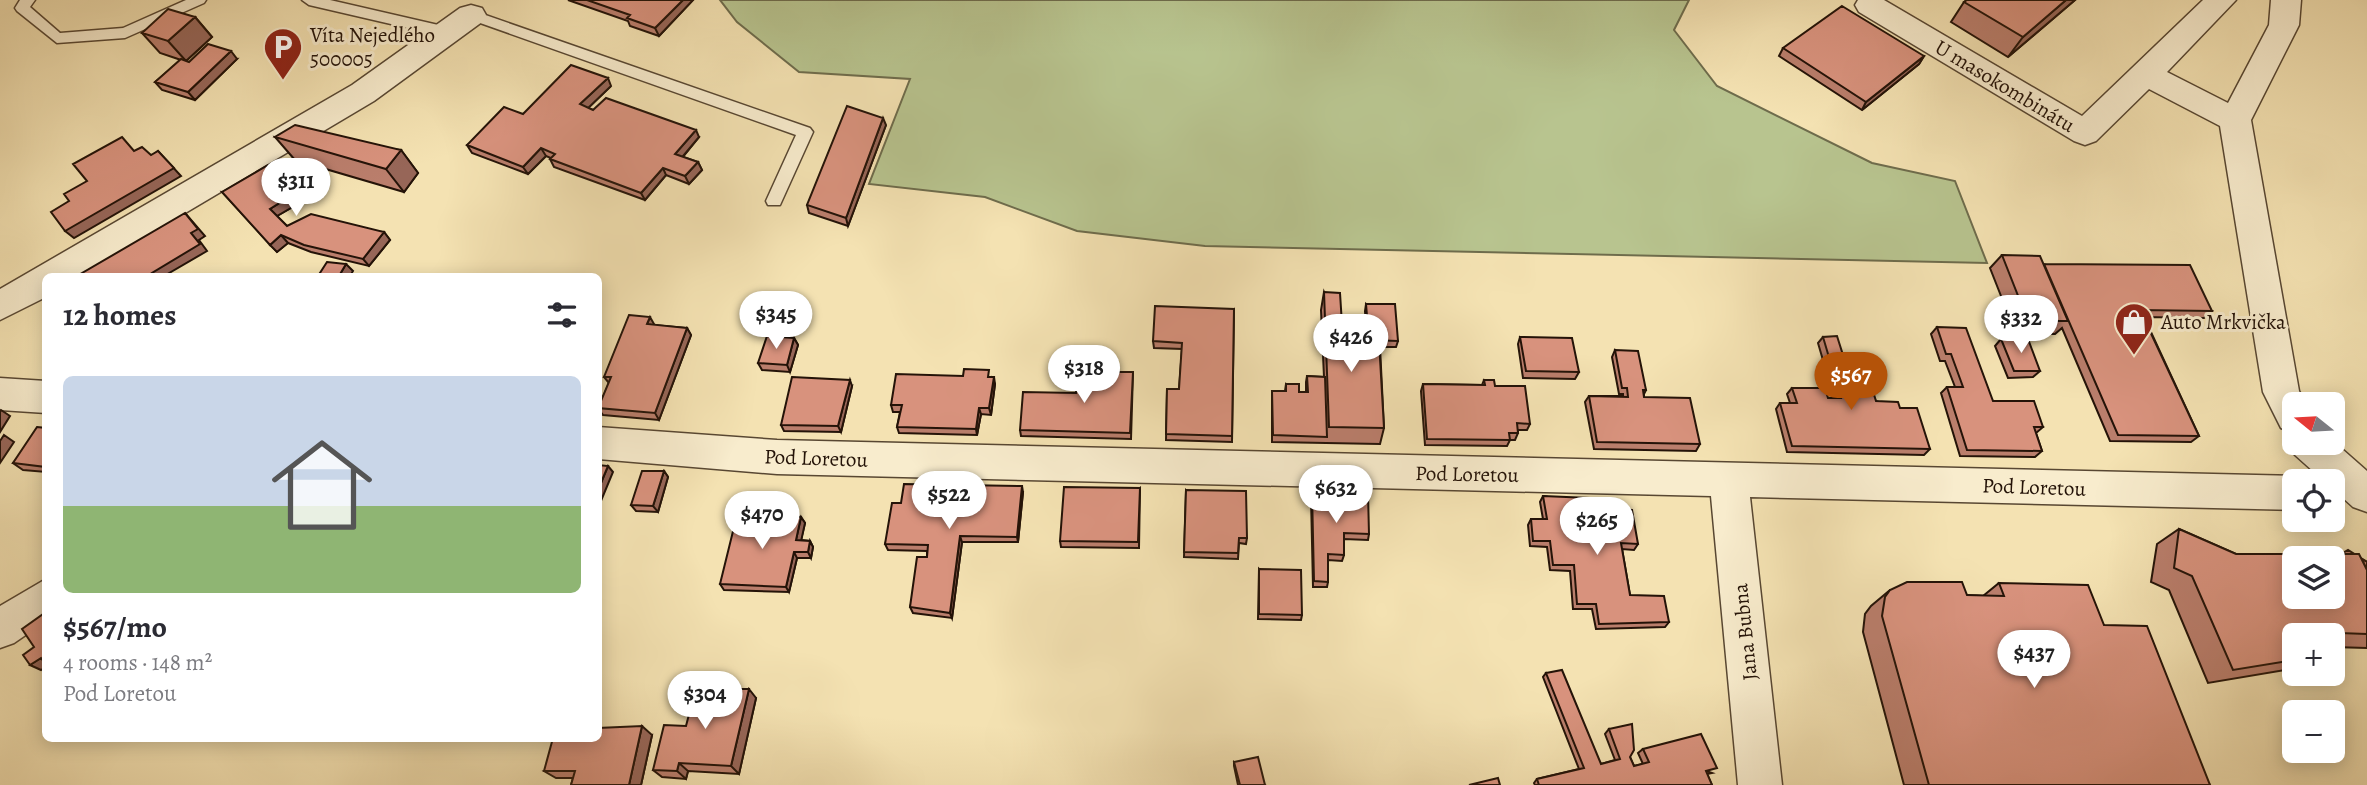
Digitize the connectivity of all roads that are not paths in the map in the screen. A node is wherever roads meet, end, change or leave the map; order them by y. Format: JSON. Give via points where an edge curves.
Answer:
{"nodes":[{"id":1,"x":27,"y":0,"type":"edge"},
{"id":2,"x":199,"y":0,"type":"edge"},
{"id":3,"x":309,"y":0,"type":"edge"},
{"id":4,"x":2221,"y":0,"type":"edge"},
{"id":5,"x":2286,"y":0,"type":"edge"},
{"id":6,"x":1870,"y":5,"type":"dead end"},
{"id":7,"x":459,"y":23,"type":"junction"},
{"id":8,"x":2145,"y":74,"type":"junction"},
{"id":9,"x":2235,"y":120,"type":"junction"},
{"id":10,"x":774,"y":201,"type":"dead end"},
{"id":11,"x":56,"y":273,"type":"edge"},
{"id":12,"x":42,"y":281,"type":"edge"},
{"id":13,"x":0,"y":306,"type":"edge"},
{"id":14,"x":0,"y":394,"type":"edge"},
{"id":15,"x":2282,"y":394,"type":"edge"},
{"id":16,"x":42,"y":397,"type":"edge"},
{"id":17,"x":602,"y":443,"type":"edge"},
{"id":18,"x":2321,"y":455,"type":"edge"},
{"id":19,"x":1729,"y":480,"type":"junction"},
{"id":20,"x":2282,"y":494,"type":"edge"},
{"id":21,"x":2345,"y":496,"type":"edge"},
{"id":22,"x":2367,"y":496,"type":"edge"},
{"id":23,"x":42,"y":601,"type":"edge"},
{"id":24,"x":0,"y":629,"type":"edge"},
{"id":25,"x":1760,"y":785,"type":"edge"}],
"edges":[{"from":1,"to":2,"type":"lane","via":[[22,8],[57,38],[125,33]]},
{"from":3,"to":7,"type":"lane"},
{"from":4,"to":8,"type":"street","name":"U masokombinátu"},
{"from":5,"to":9,"type":"street","via":[[2284,25]]},
{"from":6,"to":8,"type":"street","name":"U masokombinátu","via":[[2085,133]]},
{"from":7,"to":10,"type":"lane","via":[[805,132]]},
{"from":7,"to":11,"type":"street","via":[[363,93]]},
{"from":8,"to":9,"type":"street"},
{"from":9,"to":15,"type":"street"},
{"from":12,"to":13,"type":"street"},
{"from":14,"to":16,"type":"street"},
{"from":17,"to":19,"type":"street","name":"Pod Loretou","via":[[777,457]]},
{"from":18,"to":22,"type":"street"},
{"from":19,"to":20,"type":"street","name":"Pod Loretou"},
{"from":19,"to":25,"type":"street","name":"Jana Bubna"},
{"from":21,"to":22,"type":"street"},
{"from":23,"to":24,"type":"street"}]}
